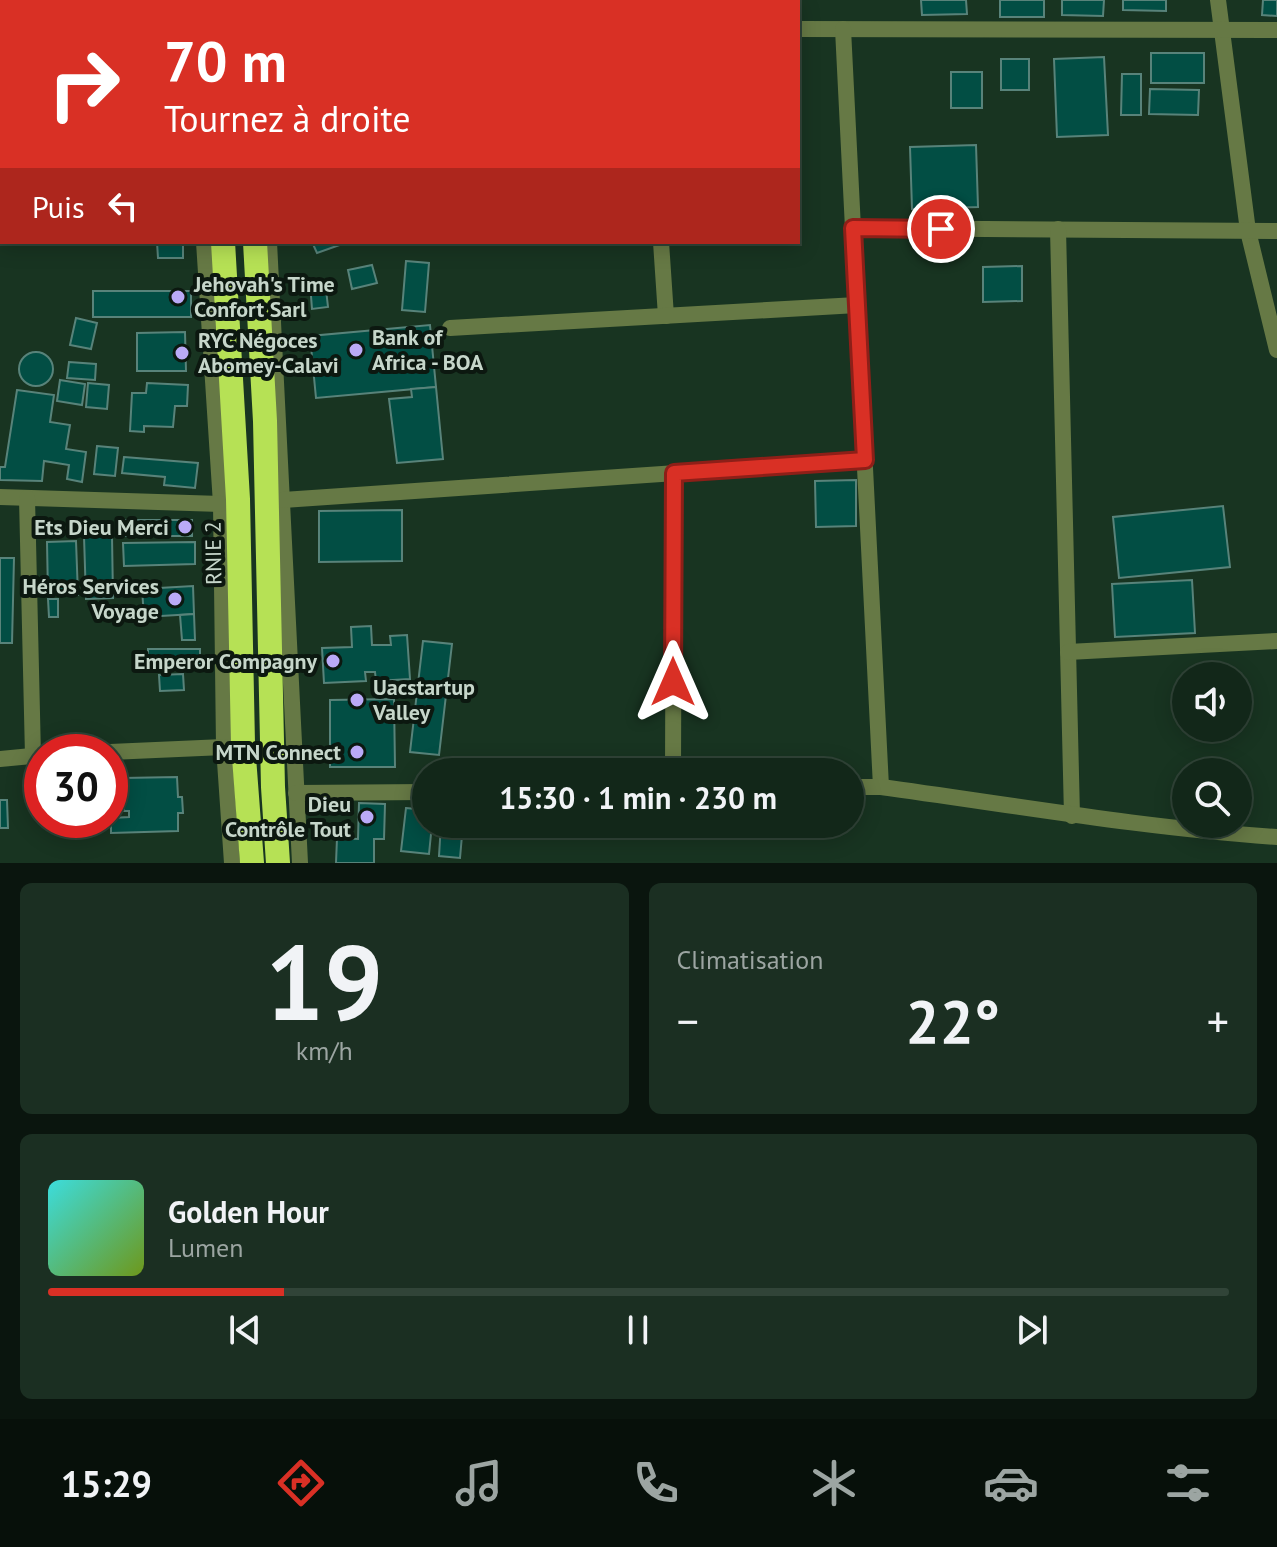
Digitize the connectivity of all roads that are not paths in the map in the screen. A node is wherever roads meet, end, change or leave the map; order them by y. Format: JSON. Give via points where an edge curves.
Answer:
{"nodes":[{"id":1,"x":1218,"y":0,"type":"edge"},
{"id":2,"x":800,"y":29,"type":"edge"},
{"id":3,"x":843,"y":29,"type":"junction"},
{"id":4,"x":1221,"y":29,"type":"junction"},
{"id":5,"x":1277,"y":30,"type":"edge"},
{"id":6,"x":853,"y":228,"type":"junction"},
{"id":7,"x":1058,"y":229,"type":"junction"},
{"id":8,"x":1248,"y":231,"type":"junction"},
{"id":9,"x":1277,"y":231,"type":"edge"},
{"id":10,"x":204,"y":244,"type":"edge"},
{"id":11,"x":223,"y":244,"type":"edge"},
{"id":12,"x":255,"y":244,"type":"edge"},
{"id":13,"x":269,"y":244,"type":"edge"},
{"id":14,"x":661,"y":244,"type":"edge"},
{"id":15,"x":857,"y":305,"type":"junction"},
{"id":16,"x":666,"y":316,"type":"junction"},
{"id":17,"x":450,"y":328,"type":"dead end"},
{"id":18,"x":1277,"y":350,"type":"edge"},
{"id":19,"x":865,"y":460,"type":"junction"},
{"id":20,"x":674,"y":473,"type":"junction"},
{"id":21,"x":0,"y":497,"type":"edge"},
{"id":22,"x":27,"y":498,"type":"junction"},
{"id":23,"x":283,"y":500,"type":"junction"},
{"id":24,"x":221,"y":504,"type":"junction"},
{"id":25,"x":1277,"y":641,"type":"edge"},
{"id":26,"x":1068,"y":652,"type":"junction"},
{"id":27,"x":37,"y":734,"type":"edge"},
{"id":28,"x":224,"y":747,"type":"junction"},
{"id":29,"x":128,"y":751,"type":"edge"},
{"id":30,"x":24,"y":757,"type":"edge"},
{"id":31,"x":673,"y":758,"type":"edge"},
{"id":32,"x":0,"y":759,"type":"edge"},
{"id":33,"x":864,"y":787,"type":"edge"},
{"id":34,"x":881,"y":787,"type":"junction"},
{"id":35,"x":412,"y":792,"type":"edge"},
{"id":36,"x":296,"y":793,"type":"junction"},
{"id":37,"x":1072,"y":816,"type":"junction"},
{"id":38,"x":1277,"y":837,"type":"edge"},
{"id":39,"x":232,"y":863,"type":"edge"},
{"id":40,"x":252,"y":863,"type":"edge"},
{"id":41,"x":278,"y":863,"type":"edge"},
{"id":42,"x":300,"y":863,"type":"edge"}],
"edges":[{"from":1,"to":4,"type":"street"},
{"from":2,"to":3,"type":"street"},
{"from":3,"to":4,"type":"street"},
{"from":3,"to":6,"type":"street"},
{"from":4,"to":5,"type":"street"},
{"from":4,"to":8,"type":"street"},
{"from":6,"to":7,"type":"street"},
{"from":6,"to":15,"type":"street"},
{"from":7,"to":8,"type":"street"},
{"from":7,"to":26,"type":"street"},
{"from":8,"to":9,"type":"street"},
{"from":8,"to":18,"type":"street"},
{"from":10,"to":24,"type":"street"},
{"from":11,"to":40,"type":"highway","name":"RNIE 2","number":"RNIE 2"},
{"from":12,"to":41,"type":"highway"},
{"from":13,"to":23,"type":"street"},
{"from":14,"to":16,"type":"street"},
{"from":15,"to":16,"type":"street"},
{"from":15,"to":19,"type":"street"},
{"from":16,"to":17,"type":"street"},
{"from":19,"to":20,"type":"street"},
{"from":19,"to":34,"type":"street"},
{"from":20,"to":23,"type":"street"},
{"from":20,"to":31,"type":"street"},
{"from":21,"to":22,"type":"street"},
{"from":22,"to":24,"type":"street"},
{"from":22,"to":27,"type":"street"},
{"from":23,"to":36,"type":"street"},
{"from":24,"to":28,"type":"street"},
{"from":25,"to":26,"type":"street"},
{"from":26,"to":37,"type":"street"},
{"from":28,"to":29,"type":"street"},
{"from":28,"to":39,"type":"street"},
{"from":30,"to":32,"type":"street"},
{"from":33,"to":34,"type":"street"},
{"from":34,"to":37,"type":"street"},
{"from":35,"to":36,"type":"street"},
{"from":36,"to":42,"type":"street"},
{"from":37,"to":38,"type":"street"}]}
